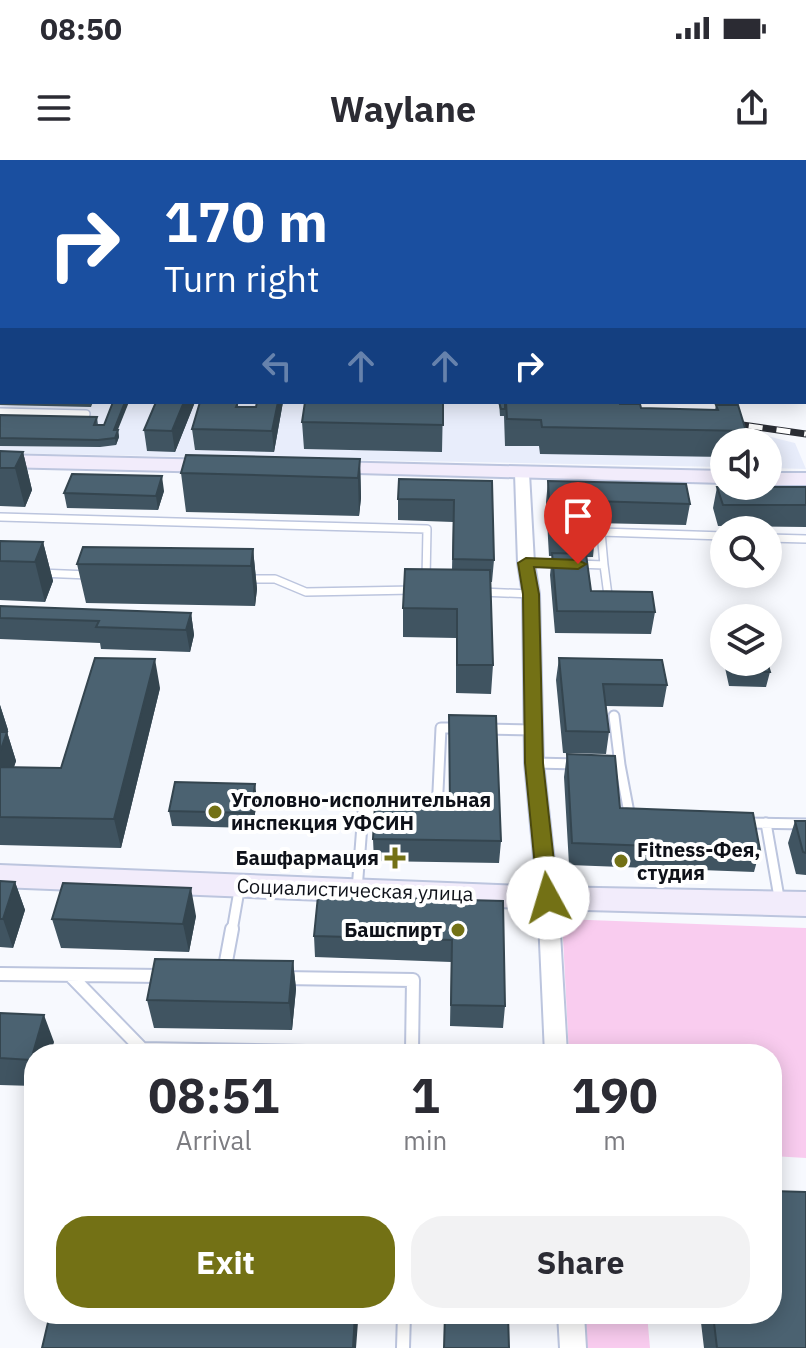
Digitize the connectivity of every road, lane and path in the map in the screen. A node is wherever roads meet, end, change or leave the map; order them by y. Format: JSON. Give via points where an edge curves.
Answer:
{"nodes":[{"id":1,"x":0,"y":412,"type":"edge"},
{"id":2,"x":86,"y":414,"type":"edge"},
{"id":3,"x":0,"y":461,"type":"edge"},
{"id":4,"x":237,"y":466,"type":"edge"},
{"id":5,"x":301,"y":468,"type":"edge"},
{"id":6,"x":522,"y":473,"type":"junction"},
{"id":7,"x":710,"y":477,"type":"edge"},
{"id":8,"x":782,"y":479,"type":"edge"},
{"id":9,"x":806,"y":479,"type":"edge"},
{"id":10,"x":0,"y":517,"type":"edge"},
{"id":11,"x":710,"y":536,"type":"edge"},
{"id":12,"x":782,"y":538,"type":"edge"},
{"id":13,"x":806,"y":539,"type":"edge"},
{"id":14,"x":526,"y":563,"type":"junction"},
{"id":15,"x":604,"y":565,"type":"junction"},
{"id":16,"x":31,"y":573,"type":"edge"},
{"id":17,"x":107,"y":575,"type":"edge"},
{"id":18,"x":229,"y":578,"type":"edge"},
{"id":19,"x":470,"y":592,"type":"edge"},
{"id":20,"x":531,"y":594,"type":"junction"},
{"id":21,"x":609,"y":603,"type":"edge"},
{"id":22,"x":614,"y":716,"type":"dead end"},
{"id":23,"x":533,"y":730,"type":"junction"},
{"id":24,"x":534,"y":763,"type":"junction"},
{"id":25,"x":620,"y":765,"type":"junction"},
{"id":26,"x":393,"y":812,"type":"edge"},
{"id":27,"x":423,"y":812,"type":"edge"},
{"id":28,"x":645,"y":821,"type":"edge"},
{"id":29,"x":736,"y":823,"type":"edge"},
{"id":30,"x":766,"y":823,"type":"junction"},
{"id":31,"x":806,"y":824,"type":"edge"},
{"id":32,"x":0,"y":876,"type":"edge"},
{"id":33,"x":240,"y":885,"type":"junction"},
{"id":34,"x":357,"y":890,"type":"junction"},
{"id":35,"x":548,"y":898,"type":"junction"},
{"id":36,"x":793,"y":903,"type":"edge"},
{"id":37,"x":0,"y":974,"type":"edge"},
{"id":38,"x":70,"y":975,"type":"junction"},
{"id":39,"x":177,"y":976,"type":"edge"},
{"id":40,"x":208,"y":977,"type":"edge"},
{"id":41,"x":224,"y":977,"type":"junction"},
{"id":42,"x":239,"y":977,"type":"edge"},
{"id":43,"x":271,"y":978,"type":"edge"},
{"id":44,"x":137,"y":1044,"type":"edge"},
{"id":45,"x":412,"y":1044,"type":"edge"},
{"id":46,"x":555,"y":1044,"type":"edge"},
{"id":47,"x":404,"y":1324,"type":"edge"},
{"id":48,"x":572,"y":1324,"type":"edge"},
{"id":49,"x":403,"y":1348,"type":"edge"},
{"id":50,"x":573,"y":1348,"type":"edge"}],
"edges":[{"from":1,"to":2,"type":"lane"},
{"from":3,"to":4,"type":"main road"},
{"from":5,"to":6,"type":"main road"},
{"from":6,"to":7,"type":"main road"},
{"from":6,"to":14,"type":"street"},
{"from":8,"to":9,"type":"main road"},
{"from":10,"to":18,"type":"lane","via":[[427,529],[425,590],[306,592],[275,579]]},
{"from":11,"to":15,"type":"lane","via":[[601,532]]},
{"from":12,"to":13,"type":"lane"},
{"from":14,"to":15,"type":"lane"},
{"from":14,"to":20,"type":"street"},
{"from":15,"to":21,"type":"lane"},
{"from":16,"to":17,"type":"lane"},
{"from":19,"to":20,"type":"lane"},
{"from":20,"to":23,"type":"street"},
{"from":22,"to":25,"type":"lane"},
{"from":23,"to":24,"type":"street"},
{"from":23,"to":27,"type":"lane","via":[[441,728],[437,812]]},
{"from":24,"to":25,"type":"lane"},
{"from":24,"to":35,"type":"street"},
{"from":25,"to":28,"type":"lane","via":[[630,820]]},
{"from":26,"to":34,"type":"lane","via":[[363,812]]},
{"from":29,"to":30,"type":"lane"},
{"from":30,"to":31,"type":"lane"},
{"from":30,"to":36,"type":"lane"},
{"from":32,"to":33,"type":"main road","name":"Социалистическая улица"},
{"from":33,"to":34,"type":"main road","name":"Социалистическая улица"},
{"from":33,"to":41,"type":"lane"},
{"from":34,"to":35,"type":"main road","name":"Социалистическая улица"},
{"from":35,"to":36,"type":"main road","name":"Социалистическая улица"},
{"from":35,"to":46,"type":"street"},
{"from":37,"to":38,"type":"lane"},
{"from":38,"to":39,"type":"lane"},
{"from":38,"to":44,"type":"lane"},
{"from":40,"to":41,"type":"lane"},
{"from":41,"to":42,"type":"lane"},
{"from":43,"to":45,"type":"lane","via":[[413,980]]},
{"from":47,"to":49,"type":"lane"},
{"from":48,"to":50,"type":"street"}]}
